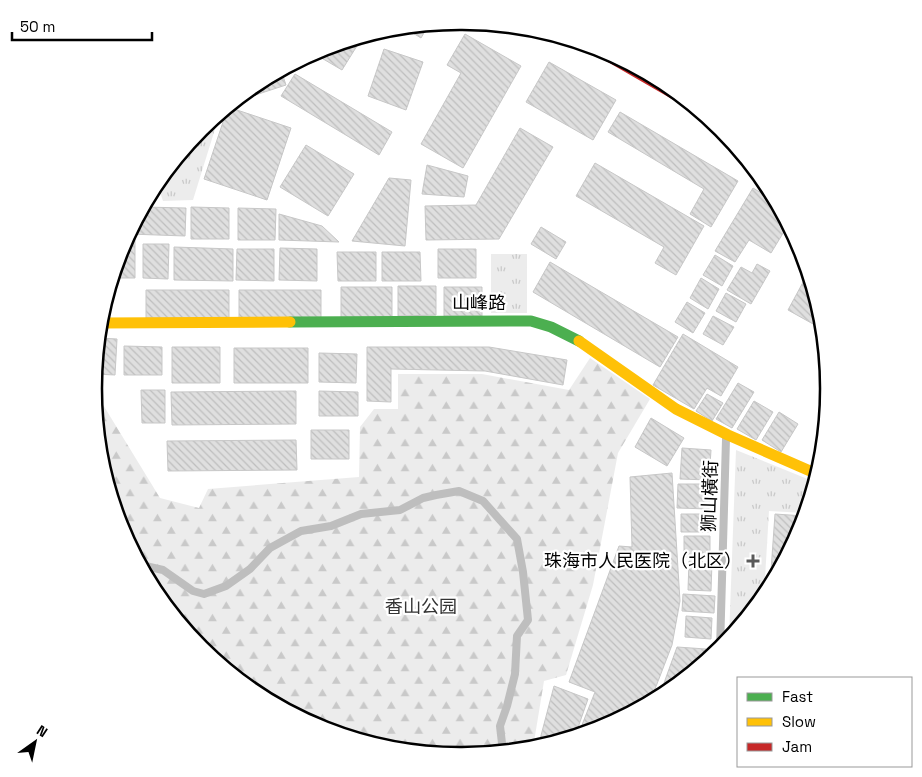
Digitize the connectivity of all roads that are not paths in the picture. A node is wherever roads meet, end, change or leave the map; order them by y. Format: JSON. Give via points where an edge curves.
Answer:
{"nodes":[{"id":1,"x":108,"y":323,"type":"edge"},
{"id":2,"x":726,"y":435,"type":"junction"},
{"id":3,"x":810,"y":471,"type":"edge"},
{"id":4,"x":151,"y":568,"type":"edge"},
{"id":5,"x":720,"y":636,"type":"edge"},
{"id":6,"x":503,"y":744,"type":"edge"}],
"edges":[{"from":1,"to":2,"type":"street","name":"山峰路","via":[[531,320],[574,338],[656,398]]},
{"from":2,"to":3,"type":"street","name":"山峰路"},
{"from":2,"to":5,"type":"lane","name":"狮山橫街"},
{"from":4,"to":6,"type":"lane","via":[[163,570],[187,587],[204,594],[226,586],[250,569],[270,548],[301,531],[331,526],[361,514],[400,510],[423,498],[459,491],[483,501],[517,538],[528,620],[517,636],[516,674],[500,726]]}]}
